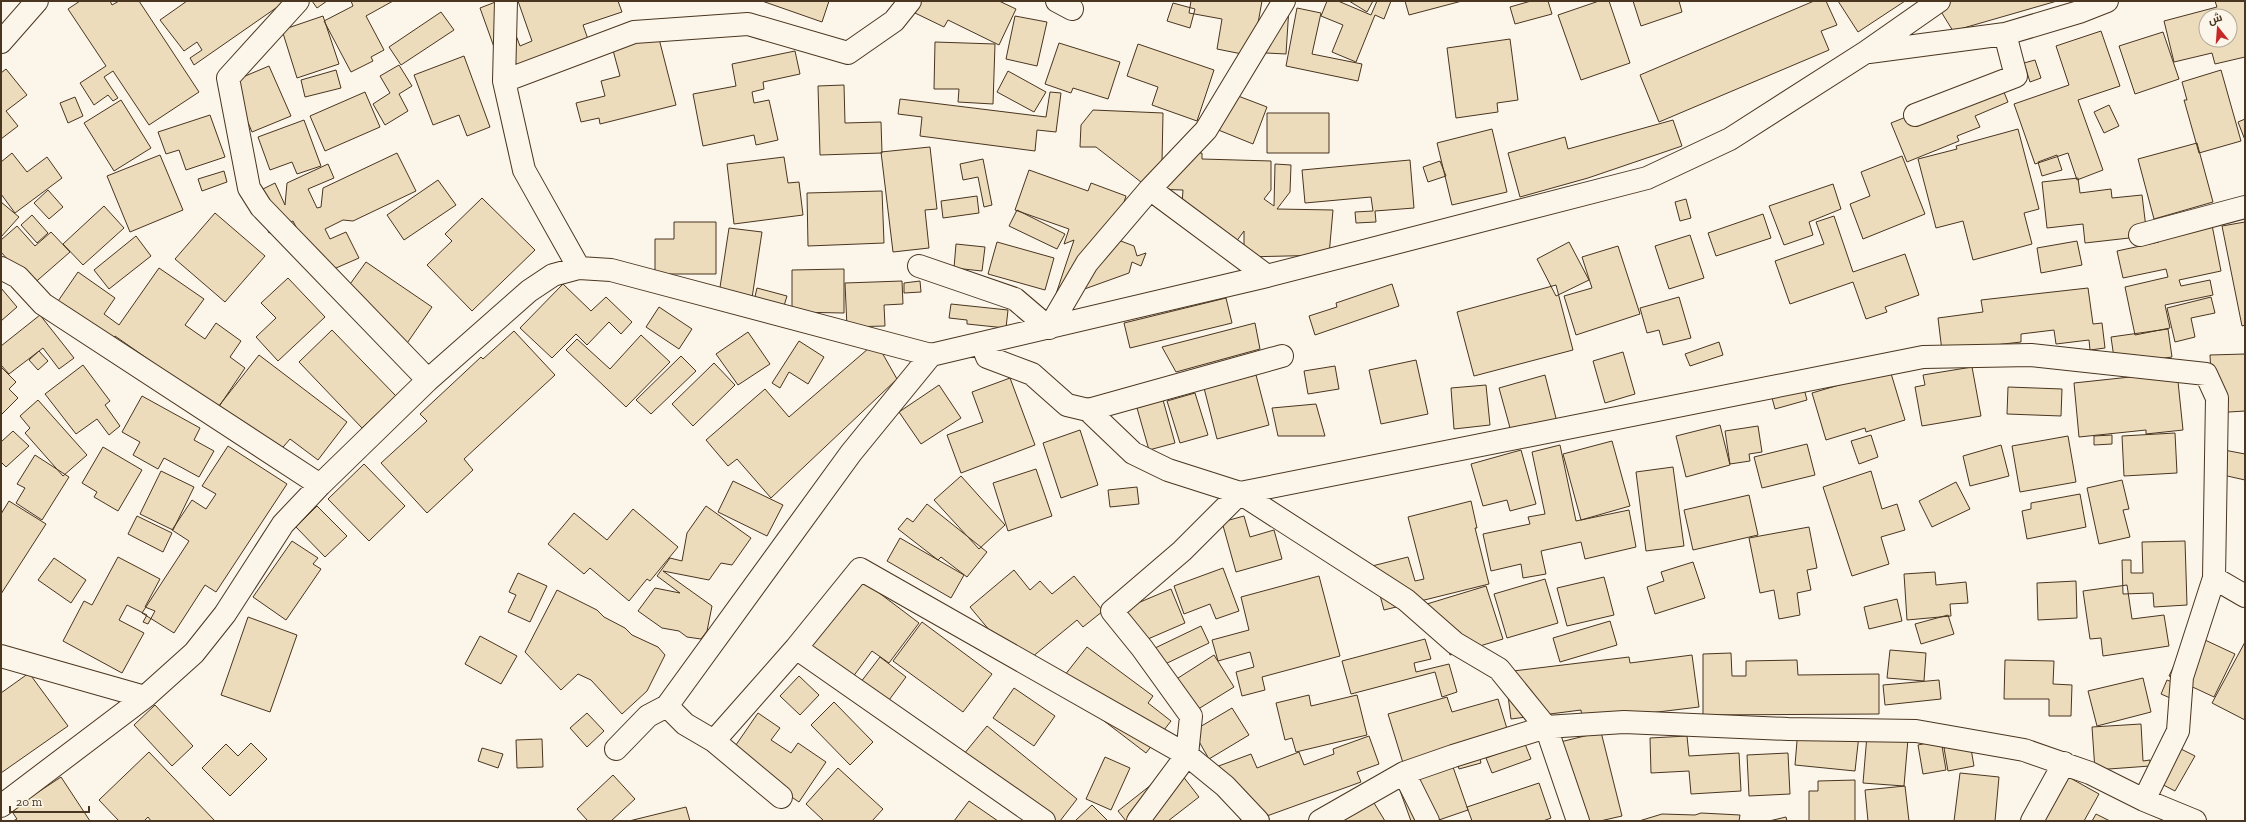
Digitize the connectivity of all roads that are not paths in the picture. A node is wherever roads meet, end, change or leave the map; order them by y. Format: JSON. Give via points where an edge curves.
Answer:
{"nodes":[{"id":1,"x":37,"y":1,"type":"edge"},
{"id":2,"x":298,"y":1,"type":"edge"},
{"id":3,"x":506,"y":1,"type":"edge"},
{"id":4,"x":910,"y":1,"type":"edge"},
{"id":5,"x":1284,"y":1,"type":"edge"},
{"id":6,"x":1939,"y":1,"type":"edge"},
{"id":7,"x":2107,"y":1,"type":"edge"},
{"id":8,"x":2005,"y":34,"type":"junction"},
{"id":9,"x":1,"y":42,"type":"edge"},
{"id":10,"x":1866,"y":52,"type":"junction"},
{"id":11,"x":504,"y":80,"type":"junction"},
{"id":12,"x":1915,"y":115,"type":"dead end"},
{"id":13,"x":1150,"y":189,"type":"junction"},
{"id":14,"x":2245,"y":207,"type":"edge"},
{"id":15,"x":2140,"y":235,"type":"dead end"},
{"id":16,"x":919,"y":266,"type":"dead end"},
{"id":17,"x":1,"y":268,"type":"edge"},
{"id":18,"x":578,"y":268,"type":"junction"},
{"id":19,"x":1267,"y":276,"type":"junction"},
{"id":20,"x":1049,"y":328,"type":"junction"},
{"id":21,"x":982,"y":344,"type":"junction"},
{"id":22,"x":932,"y":355,"type":"junction"},
{"id":23,"x":1282,"y":356,"type":"dead end"},
{"id":24,"x":428,"y":380,"type":"junction"},
{"id":25,"x":1088,"y":410,"type":"junction"},
{"id":26,"x":320,"y":485,"type":"junction"},
{"id":27,"x":1240,"y":493,"type":"junction"},
{"id":28,"x":2214,"y":578,"type":"junction"},
{"id":29,"x":2245,"y":596,"type":"edge"},
{"id":30,"x":796,"y":648,"type":"junction"},
{"id":31,"x":1,"y":656,"type":"edge"},
{"id":32,"x":145,"y":697,"type":"junction"},
{"id":33,"x":667,"y":706,"type":"junction"},
{"id":34,"x":1546,"y":727,"type":"junction"},
{"id":35,"x":714,"y":741,"type":"junction"},
{"id":36,"x":616,"y":750,"type":"dead end"},
{"id":37,"x":1187,"y":755,"type":"junction"},
{"id":38,"x":2064,"y":763,"type":"junction"},
{"id":39,"x":1404,"y":773,"type":"junction"},
{"id":40,"x":781,"y":797,"type":"dead end"},
{"id":41,"x":2144,"y":800,"type":"junction"},
{"id":42,"x":1,"y":806,"type":"edge"},
{"id":43,"x":1044,"y":821,"type":"edge"},
{"id":44,"x":1138,"y":821,"type":"edge"},
{"id":45,"x":1258,"y":821,"type":"edge"},
{"id":46,"x":1320,"y":821,"type":"edge"},
{"id":47,"x":1428,"y":821,"type":"edge"},
{"id":48,"x":1578,"y":821,"type":"edge"},
{"id":49,"x":2032,"y":821,"type":"edge"},
{"id":50,"x":2195,"y":821,"type":"edge"}],
"edges":[{"from":1,"to":9,"type":"street"},
{"from":2,"to":24,"type":"street","via":[[228,78],[249,188],[261,207]]},
{"from":3,"to":11,"type":"street"},
{"from":4,"to":11,"type":"street","via":[[894,21],[848,53],[748,24],[634,32]]},
{"from":5,"to":13,"type":"street","via":[[1206,130]]},
{"from":6,"to":10,"type":"street"},
{"from":7,"to":8,"type":"street"},
{"from":8,"to":10,"type":"street"},
{"from":8,"to":12,"type":"street","via":[[2016,76]]},
{"from":10,"to":19,"type":"street","via":[[1730,139],[1647,178]]},
{"from":11,"to":18,"type":"street","via":[[524,170]]},
{"from":13,"to":19,"type":"street"},
{"from":13,"to":20,"type":"street","via":[[1087,263]]},
{"from":14,"to":15,"type":"street"},
{"from":16,"to":20,"type":"street","via":[[1016,299]]},
{"from":17,"to":26,"type":"street","via":[[18,277],[43,304]]},
{"from":18,"to":22,"type":"street","via":[[612,270],[648,278]]},
{"from":18,"to":24,"type":"street","via":[[553,275],[530,291]]},
{"from":19,"to":20,"type":"street"},
{"from":20,"to":21,"type":"street"},
{"from":21,"to":22,"type":"street"},
{"from":21,"to":25,"type":"street","via":[[987,357],[1032,374],[1067,405]]},
{"from":22,"to":33,"type":"street","via":[[851,453]]},
{"from":23,"to":25,"type":"street"},
{"from":24,"to":26,"type":"street"},
{"from":25,"to":27,"type":"street","via":[[1133,453],[1168,470]]},
{"from":26,"to":32,"type":"street","via":[[283,524],[225,614],[194,653]]},
{"from":27,"to":28,"type":"street","via":[[1923,358],[2031,355],[2206,374],[2218,398]]},
{"from":27,"to":34,"type":"street","via":[[1406,600],[1455,643],[1499,669]]},
{"from":27,"to":37,"type":"street","via":[[1182,551],[1112,611],[1191,716]]},
{"from":28,"to":29,"type":"street"},
{"from":28,"to":41,"type":"street","via":[[2182,677],[2178,731]]},
{"from":30,"to":35,"type":"street"},
{"from":30,"to":37,"type":"street","via":[[860,568]]},
{"from":30,"to":43,"type":"street"},
{"from":31,"to":32,"type":"street"},
{"from":32,"to":42,"type":"street"},
{"from":33,"to":35,"type":"street","via":[[685,724]]},
{"from":33,"to":36,"type":"street","via":[[648,716]]},
{"from":34,"to":38,"type":"street","via":[[1624,722],[1916,731],[2024,750]]},
{"from":34,"to":39,"type":"street"},
{"from":34,"to":48,"type":"street"},
{"from":35,"to":40,"type":"street"},
{"from":37,"to":44,"type":"street"},
{"from":37,"to":45,"type":"street","via":[[1225,786]]},
{"from":38,"to":41,"type":"street"},
{"from":38,"to":49,"type":"street"},
{"from":39,"to":46,"type":"street"},
{"from":39,"to":47,"type":"street"},
{"from":41,"to":50,"type":"street"}]}
